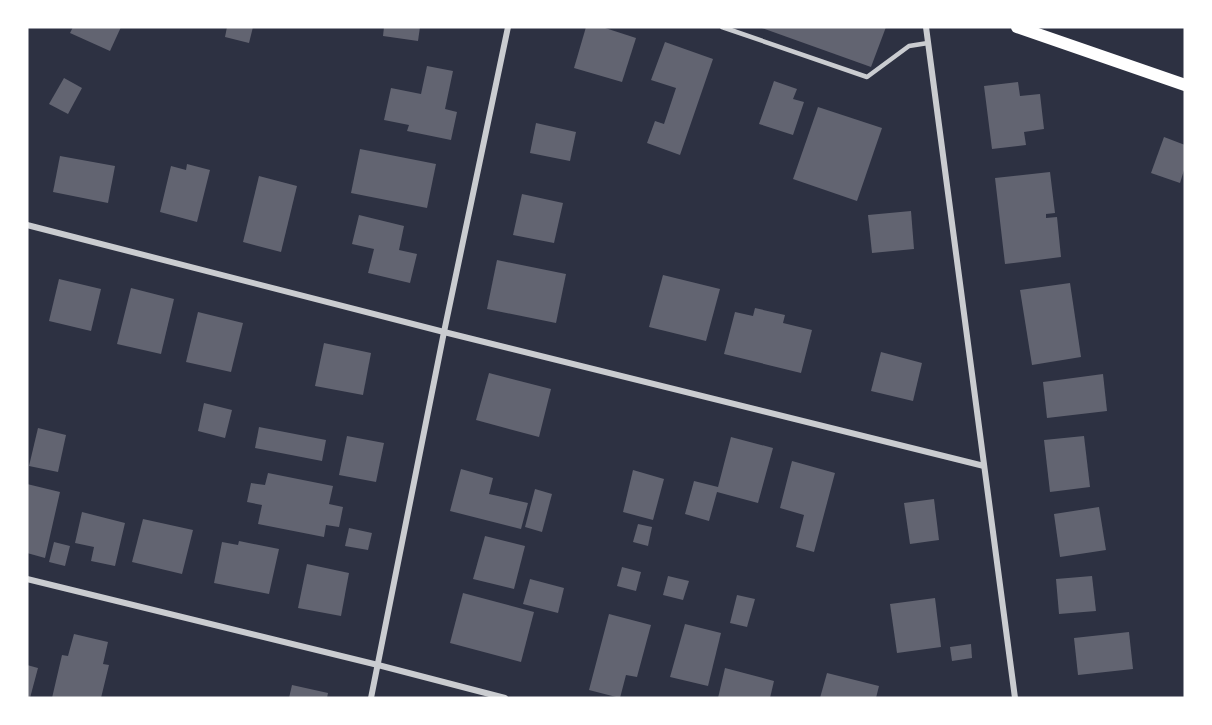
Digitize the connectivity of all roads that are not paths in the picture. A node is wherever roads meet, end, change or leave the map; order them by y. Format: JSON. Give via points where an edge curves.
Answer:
{"nodes":[{"id":1,"x":508,"y":27,"type":"edge"},
{"id":2,"x":722,"y":27,"type":"edge"},
{"id":3,"x":926,"y":27,"type":"edge"},
{"id":4,"x":1017,"y":27,"type":"edge"},
{"id":5,"x":928,"y":43,"type":"junction"},
{"id":6,"x":1185,"y":85,"type":"edge"},
{"id":7,"x":27,"y":225,"type":"edge"},
{"id":8,"x":444,"y":332,"type":"junction"},
{"id":9,"x":984,"y":466,"type":"junction"},
{"id":10,"x":27,"y":579,"type":"edge"},
{"id":11,"x":378,"y":665,"type":"junction"},
{"id":12,"x":371,"y":698,"type":"edge"},
{"id":13,"x":505,"y":698,"type":"edge"},
{"id":14,"x":1016,"y":698,"type":"edge"}],
"edges":[{"from":1,"to":8,"type":"street"},
{"from":2,"to":5,"type":"lane","via":[[867,76],[909,46]]},
{"from":3,"to":5,"type":"street"},
{"from":4,"to":6,"type":"main road"},
{"from":5,"to":9,"type":"street"},
{"from":7,"to":8,"type":"street"},
{"from":8,"to":9,"type":"street"},
{"from":8,"to":11,"type":"street"},
{"from":9,"to":14,"type":"street"},
{"from":10,"to":11,"type":"street"},
{"from":11,"to":12,"type":"street"},
{"from":11,"to":13,"type":"street"}]}
